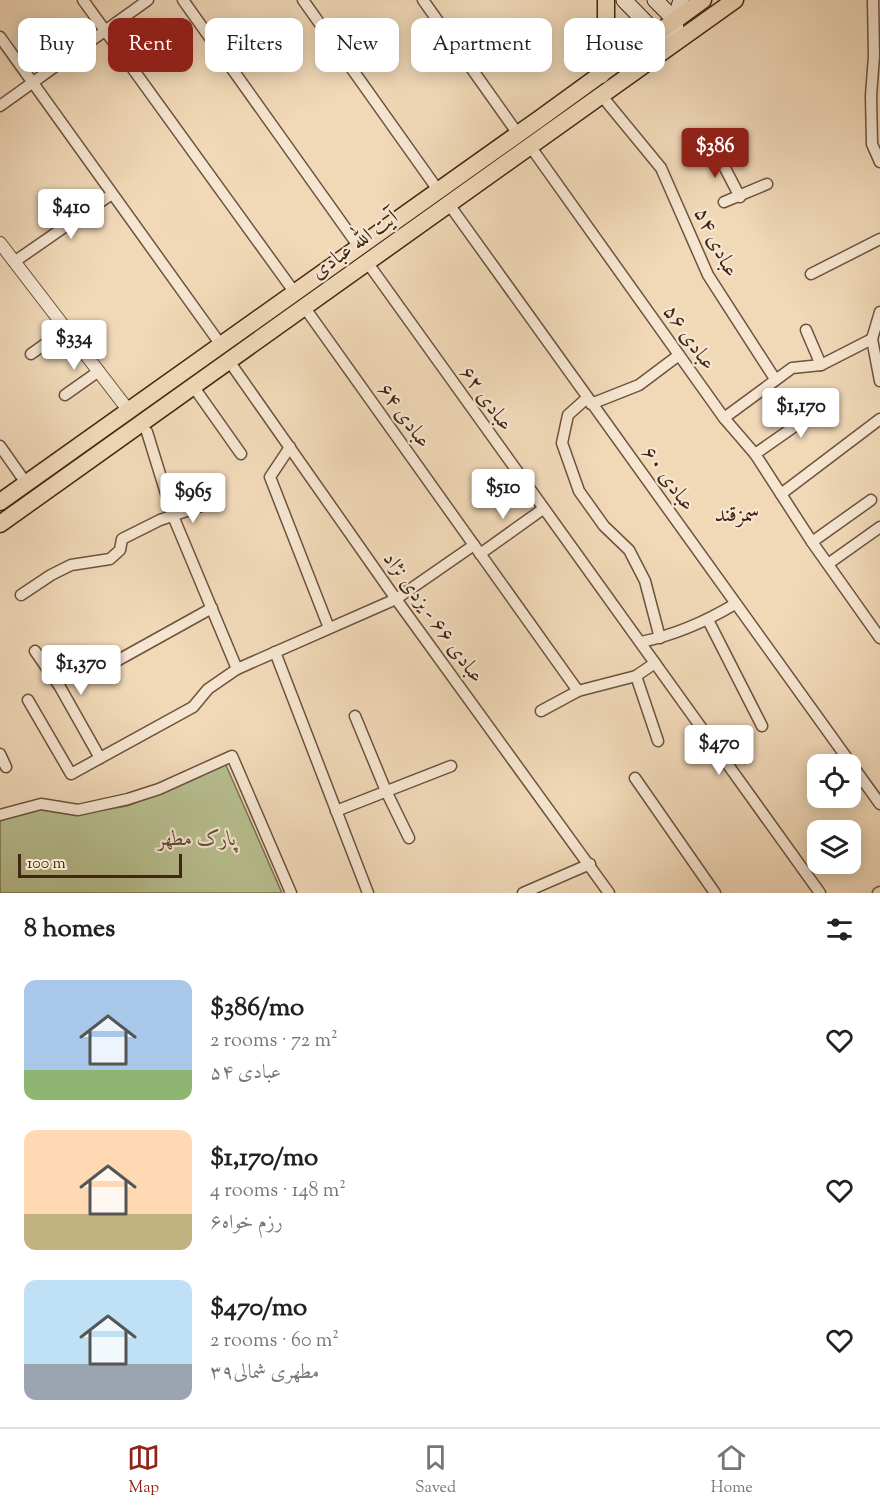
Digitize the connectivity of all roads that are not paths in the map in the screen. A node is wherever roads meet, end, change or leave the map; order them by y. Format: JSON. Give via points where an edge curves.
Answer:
{"nodes":[{"id":1,"x":83,"y":0,"type":"edge"},
{"id":2,"x":148,"y":0,"type":"edge"},
{"id":3,"x":183,"y":0,"type":"edge"},
{"id":4,"x":303,"y":0,"type":"edge"},
{"id":5,"x":423,"y":0,"type":"edge"},
{"id":6,"x":606,"y":0,"type":"edge"},
{"id":7,"x":624,"y":0,"type":"edge"},
{"id":8,"x":655,"y":0,"type":"edge"},
{"id":9,"x":681,"y":0,"type":"edge"},
{"id":10,"x":703,"y":0,"type":"edge"},
{"id":11,"x":735,"y":0,"type":"edge"},
{"id":12,"x":873,"y":0,"type":"edge"},
{"id":13,"x":641,"y":18,"type":"edge"},
{"id":14,"x":675,"y":20,"type":"junction"},
{"id":15,"x":665,"y":27,"type":"edge"},
{"id":16,"x":106,"y":31,"type":"junction"},
{"id":17,"x":0,"y":37,"type":"edge"},
{"id":18,"x":665,"y":37,"type":"edge"},
{"id":19,"x":677,"y":42,"type":"junction"},
{"id":20,"x":605,"y":72,"type":"edge"},
{"id":21,"x":601,"y":75,"type":"junction"},
{"id":22,"x":33,"y":83,"type":"junction"},
{"id":23,"x":602,"y":95,"type":"junction"},
{"id":24,"x":0,"y":106,"type":"edge"},
{"id":25,"x":875,"y":114,"type":"edge"},
{"id":26,"x":524,"y":140,"type":"junction"},
{"id":27,"x":715,"y":149,"type":"dead end"},
{"id":28,"x":880,"y":162,"type":"edge"},
{"id":29,"x":767,"y":184,"type":"dead end"},
{"id":30,"x":112,"y":194,"type":"junction"},
{"id":31,"x":740,"y":196,"type":"junction"},
{"id":32,"x":443,"y":197,"type":"junction"},
{"id":33,"x":724,"y":202,"type":"dead end"},
{"id":34,"x":880,"y":239,"type":"edge"},
{"id":35,"x":0,"y":243,"type":"edge"},
{"id":36,"x":359,"y":247,"type":"junction"},
{"id":37,"x":14,"y":262,"type":"junction"},
{"id":38,"x":367,"y":262,"type":"junction"},
{"id":39,"x":811,"y":274,"type":"dead end"},
{"id":40,"x":295,"y":293,"type":"junction"},
{"id":41,"x":305,"y":308,"type":"junction"},
{"id":42,"x":880,"y":312,"type":"edge"},
{"id":43,"x":66,"y":329,"type":"junction"},
{"id":44,"x":806,"y":330,"type":"dead end"},
{"id":45,"x":872,"y":339,"type":"junction"},
{"id":46,"x":221,"y":345,"type":"junction"},
{"id":47,"x":31,"y":354,"type":"dead end"},
{"id":48,"x":679,"y":355,"type":"junction"},
{"id":49,"x":229,"y":361,"type":"junction"},
{"id":50,"x":821,"y":365,"type":"junction"},
{"id":51,"x":99,"y":371,"type":"junction"},
{"id":52,"x":775,"y":379,"type":"junction"},
{"id":53,"x":880,"y":381,"type":"edge"},
{"id":54,"x":193,"y":386,"type":"junction"},
{"id":55,"x":65,"y":395,"type":"dead end"},
{"id":56,"x":589,"y":401,"type":"junction"},
{"id":57,"x":831,"y":401,"type":"dead end"},
{"id":58,"x":129,"y":411,"type":"junction"},
{"id":59,"x":724,"y":418,"type":"junction"},
{"id":60,"x":880,"y":419,"type":"edge"},
{"id":61,"x":147,"y":432,"type":"dead end"},
{"id":62,"x":0,"y":446,"type":"edge"},
{"id":63,"x":290,"y":447,"type":"junction"},
{"id":64,"x":242,"y":454,"type":"dead end"},
{"id":65,"x":755,"y":454,"type":"junction"},
{"id":66,"x":26,"y":483,"type":"junction"},
{"id":67,"x":781,"y":494,"type":"junction"},
{"id":68,"x":870,"y":500,"type":"dead end"},
{"id":69,"x":0,"y":502,"type":"edge"},
{"id":70,"x":204,"y":506,"type":"dead end"},
{"id":71,"x":543,"y":509,"type":"junction"},
{"id":72,"x":173,"y":516,"type":"junction"},
{"id":73,"x":0,"y":524,"type":"edge"},
{"id":74,"x":880,"y":527,"type":"edge"},
{"id":75,"x":812,"y":542,"type":"junction"},
{"id":76,"x":477,"y":549,"type":"junction"},
{"id":77,"x":828,"y":564,"type":"junction"},
{"id":78,"x":21,"y":595,"type":"dead end"},
{"id":79,"x":396,"y":599,"type":"junction"},
{"id":80,"x":735,"y":604,"type":"junction"},
{"id":81,"x":212,"y":608,"type":"junction"},
{"id":82,"x":708,"y":620,"type":"junction"},
{"id":83,"x":329,"y":628,"type":"junction"},
{"id":84,"x":660,"y":638,"type":"junction"},
{"id":85,"x":880,"y":638,"type":"edge"},
{"id":86,"x":641,"y":642,"type":"junction"},
{"id":87,"x":35,"y":651,"type":"dead end"},
{"id":88,"x":275,"y":652,"type":"junction"},
{"id":89,"x":656,"y":663,"type":"junction"},
{"id":90,"x":237,"y":669,"type":"junction"},
{"id":91,"x":636,"y":676,"type":"junction"},
{"id":92,"x":86,"y":678,"type":"dead end"},
{"id":93,"x":578,"y":691,"type":"junction"},
{"id":94,"x":28,"y":700,"type":"dead end"},
{"id":95,"x":541,"y":711,"type":"dead end"},
{"id":96,"x":355,"y":716,"type":"dead end"},
{"id":97,"x":762,"y":726,"type":"dead end"},
{"id":98,"x":658,"y":741,"type":"dead end"},
{"id":99,"x":0,"y":754,"type":"edge"},
{"id":100,"x":100,"y":758,"type":"junction"},
{"id":101,"x":451,"y":766,"type":"dead end"},
{"id":102,"x":6,"y":767,"type":"dead end"},
{"id":103,"x":635,"y":778,"type":"dead end"},
{"id":104,"x":387,"y":791,"type":"junction"},
{"id":105,"x":880,"y":804,"type":"edge"},
{"id":106,"x":336,"y":812,"type":"junction"},
{"id":107,"x":0,"y":815,"type":"edge"},
{"id":108,"x":409,"y":838,"type":"dead end"},
{"id":109,"x":590,"y":864,"type":"junction"},
{"id":110,"x":527,"y":892,"type":"edge"},
{"id":111,"x":291,"y":893,"type":"edge"},
{"id":112,"x":368,"y":893,"type":"edge"},
{"id":113,"x":609,"y":893,"type":"edge"},
{"id":114,"x":715,"y":893,"type":"edge"},
{"id":115,"x":820,"y":893,"type":"edge"}],
"edges":[{"from":1,"to":16,"type":"street"},
{"from":2,"to":16,"type":"street"},
{"from":3,"to":36,"type":"street"},
{"from":4,"to":32,"type":"street","name":"عبادی ۶۰"},
{"from":5,"to":26,"type":"street","name":"عبادی ۵۶"},
{"from":6,"to":21,"type":"main road"},
{"from":7,"to":13,"type":"main road"},
{"from":8,"to":14,"type":"main road"},
{"from":9,"to":14,"type":"main road"},
{"from":10,"to":14,"type":"main road","name":"آیت الله عبادی"},
{"from":11,"to":19,"type":"main road","name":"آیت الله عبادی"},
{"from":12,"to":25,"type":"street"},
{"from":14,"to":15,"type":"main road","name":"آیت الله عبادی"},
{"from":14,"to":19,"type":"main road"},
{"from":16,"to":22,"type":"street"},
{"from":16,"to":40,"type":"street"},
{"from":17,"to":22,"type":"street"},
{"from":18,"to":19,"type":"main road"},
{"from":19,"to":23,"type":"main road","name":"آیت الله عبادی"},
{"from":20,"to":21,"type":"main road","name":"آیت الله عبادی"},
{"from":21,"to":26,"type":"main road","name":"آیت الله عبادی"},
{"from":22,"to":24,"type":"street"},
{"from":22,"to":30,"type":"street"},
{"from":23,"to":26,"type":"main road","name":"آیت الله عبادی"},
{"from":23,"to":52,"type":"street","name":"عبادی ۵۴","via":[[661,168],[708,275]]},
{"from":25,"to":28,"type":"street","via":[[872,144]]},
{"from":26,"to":32,"type":"main road","name":"آیت الله عبادی"},
{"from":26,"to":48,"type":"street","name":"عبادی ۵۶"},
{"from":27,"to":31,"type":"street"},
{"from":29,"to":31,"type":"street"},
{"from":30,"to":37,"type":"street"},
{"from":30,"to":46,"type":"street"},
{"from":31,"to":33,"type":"street"},
{"from":32,"to":36,"type":"main road","name":"آیت الله عبادی"},
{"from":32,"to":38,"type":"main road","name":"آیت الله عبادی"},
{"from":32,"to":56,"type":"street","name":"عبادی ۶۰"},
{"from":34,"to":39,"type":"street"},
{"from":35,"to":37,"type":"street"},
{"from":36,"to":40,"type":"main road","name":"آیت الله عبادی"},
{"from":37,"to":43,"type":"street"},
{"from":38,"to":41,"type":"main road","name":"آیت الله عبادی"},
{"from":38,"to":71,"type":"street","name":"عبادی ۶۲"},
{"from":40,"to":46,"type":"main road","name":"آیت الله عبادی"},
{"from":41,"to":49,"type":"main road","name":"آیت الله عبادی"},
{"from":41,"to":76,"type":"street","name":"عبادی ۶۴"},
{"from":42,"to":45,"type":"street"},
{"from":43,"to":47,"type":"street"},
{"from":43,"to":51,"type":"street"},
{"from":44,"to":50,"type":"street"},
{"from":45,"to":50,"type":"street"},
{"from":45,"to":53,"type":"street"},
{"from":46,"to":58,"type":"main road","name":"آیت الله عبادی"},
{"from":48,"to":56,"type":"street","via":[[639,385]]},
{"from":48,"to":59,"type":"street","name":"عبادی ۵۶"},
{"from":49,"to":54,"type":"main road","name":"آیت الله عبادی"},
{"from":49,"to":63,"type":"street","name":"عبادی ۶۶ - یزدی نژاد"},
{"from":50,"to":52,"type":"street","via":[[792,368]]},
{"from":51,"to":55,"type":"street"},
{"from":51,"to":58,"type":"street"},
{"from":52,"to":59,"type":"street"},
{"from":54,"to":64,"type":"street"},
{"from":54,"to":73,"type":"main road","name":"آیت الله عبادی"},
{"from":56,"to":80,"type":"street","name":"عبادی ۶۰"},
{"from":56,"to":84,"type":"street","via":[[568,415],[562,443],[579,491],[604,526],[629,550],[645,580]]},
{"from":57,"to":65,"type":"street"},
{"from":58,"to":66,"type":"main road","name":"آیت الله عبادی"},
{"from":59,"to":65,"type":"street","name":"عبادی ۵۶"},
{"from":60,"to":67,"type":"street"},
{"from":61,"to":72,"type":"street"},
{"from":62,"to":66,"type":"street"},
{"from":63,"to":79,"type":"street","name":"عبادی ۶۶ - یزدی نژاد"},
{"from":63,"to":83,"type":"street","via":[[270,477]]},
{"from":65,"to":67,"type":"street","name":"عبادی ۵۶"},
{"from":66,"to":69,"type":"main road","name":"آیت الله عبادی"},
{"from":67,"to":75,"type":"street","name":"عبادی ۵۶"},
{"from":68,"to":75,"type":"street"},
{"from":70,"to":72,"type":"street"},
{"from":71,"to":76,"type":"street"},
{"from":71,"to":86,"type":"street","name":"عبادی ۶۲"},
{"from":72,"to":78,"type":"street","via":[[122,539],[120,550],[110,559],[71,565]]},
{"from":72,"to":81,"type":"street"},
{"from":74,"to":77,"type":"street"},
{"from":75,"to":77,"type":"street","name":"عبادی ۵۶"},
{"from":76,"to":79,"type":"street"},
{"from":76,"to":93,"type":"street","name":"عبادی ۶۴"},
{"from":77,"to":85,"type":"street","name":"عبادی ۵۶"},
{"from":79,"to":83,"type":"street"},
{"from":79,"to":109,"type":"street","name":"عبادی ۶۶ - یزدی نژاد"},
{"from":80,"to":82,"type":"street"},
{"from":80,"to":105,"type":"street","name":"عبادی ۶۰"},
{"from":81,"to":90,"type":"street"},
{"from":81,"to":92,"type":"street"},
{"from":82,"to":84,"type":"street"},
{"from":82,"to":97,"type":"street"},
{"from":83,"to":88,"type":"street"},
{"from":84,"to":86,"type":"street"},
{"from":86,"to":89,"type":"street","name":"عبادی ۶۲"},
{"from":87,"to":100,"type":"street"},
{"from":88,"to":90,"type":"street"},
{"from":88,"to":106,"type":"street"},
{"from":89,"to":91,"type":"street"},
{"from":89,"to":115,"type":"street","name":"عبادی ۶۲"},
{"from":90,"to":100,"type":"street","via":[[208,689],[193,707]]},
{"from":91,"to":93,"type":"street"},
{"from":91,"to":98,"type":"street"},
{"from":93,"to":95,"type":"street"},
{"from":94,"to":100,"type":"street","via":[[71,774]]},
{"from":96,"to":104,"type":"street"},
{"from":99,"to":102,"type":"street"},
{"from":101,"to":104,"type":"street"},
{"from":103,"to":114,"type":"street"},
{"from":104,"to":106,"type":"street"},
{"from":104,"to":108,"type":"street"},
{"from":106,"to":112,"type":"street"},
{"from":107,"to":111,"type":"street","via":[[41,804],[78,810],[128,799],[232,756]]},
{"from":109,"to":110,"type":"street"},
{"from":109,"to":113,"type":"street","name":"عبادی ۶۶ - یزدی نژاد"}]}
